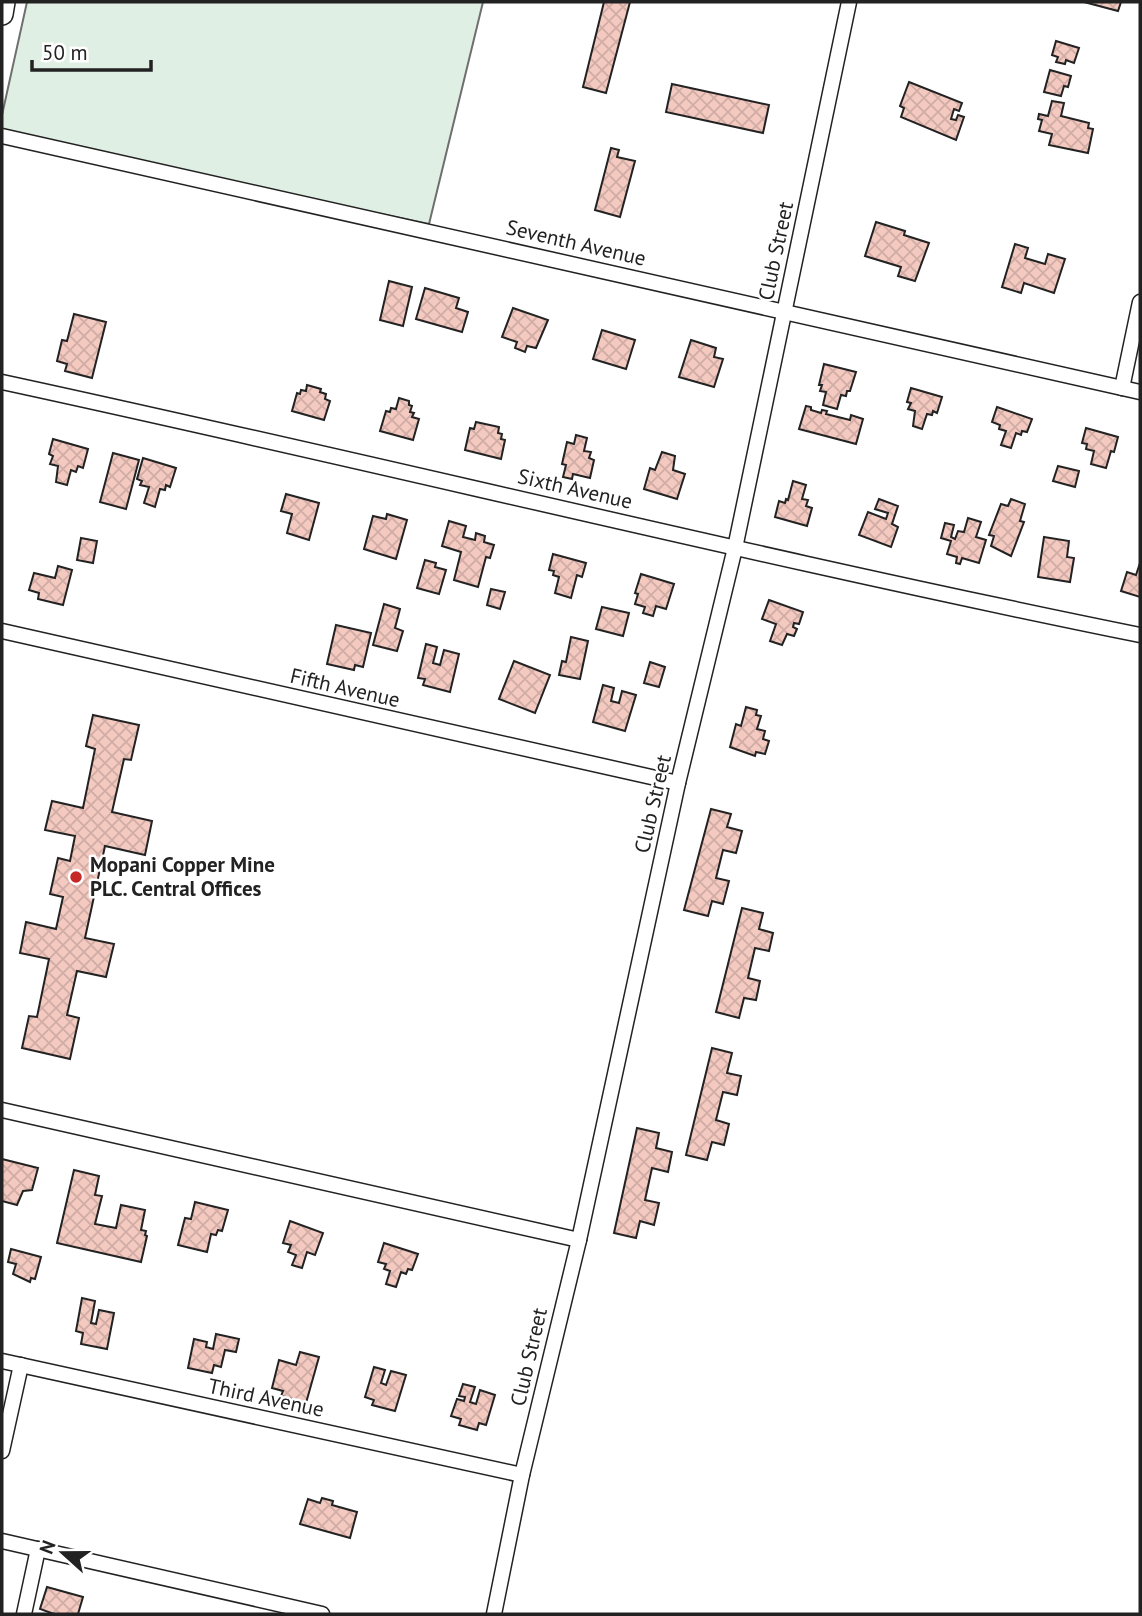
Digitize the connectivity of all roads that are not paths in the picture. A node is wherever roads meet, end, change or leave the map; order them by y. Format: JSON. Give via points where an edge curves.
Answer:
{"nodes":[{"id":1,"x":4,"y":2,"type":"edge"},
{"id":2,"x":849,"y":2,"type":"edge"},
{"id":3,"x":2,"y":14,"type":"edge"},
{"id":4,"x":2,"y":136,"type":"edge"},
{"id":5,"x":1140,"y":302,"type":"edge"},
{"id":6,"x":784,"y":312,"type":"junction"},
{"id":7,"x":2,"y":382,"type":"edge"},
{"id":8,"x":1122,"y":388,"type":"junction"},
{"id":9,"x":1140,"y":392,"type":"edge"},
{"id":10,"x":735,"y":548,"type":"junction"},
{"id":11,"x":2,"y":631,"type":"edge"},
{"id":12,"x":1140,"y":635,"type":"edge"},
{"id":13,"x":678,"y":783,"type":"junction"},
{"id":14,"x":2,"y":1110,"type":"edge"},
{"id":15,"x":579,"y":1240,"type":"junction"},
{"id":16,"x":2,"y":1361,"type":"edge"},
{"id":17,"x":20,"y":1365,"type":"junction"},
{"id":18,"x":2,"y":1451,"type":"edge"},
{"id":19,"x":523,"y":1475,"type":"junction"},
{"id":20,"x":2,"y":1541,"type":"edge"},
{"id":21,"x":38,"y":1549,"type":"junction"},
{"id":22,"x":24,"y":1614,"type":"edge"},
{"id":23,"x":322,"y":1614,"type":"edge"},
{"id":24,"x":494,"y":1614,"type":"edge"}],
"edges":[{"from":1,"to":3,"type":"main road"},
{"from":2,"to":6,"type":"street","name":"Club Street"},
{"from":4,"to":6,"type":"street","name":"Seventh Avenue"},
{"from":5,"to":8,"type":"street"},
{"from":6,"to":8,"type":"street","name":"Seventh Avenue"},
{"from":6,"to":10,"type":"street","name":"Club Street"},
{"from":7,"to":10,"type":"street","name":"Sixth Avenue"},
{"from":8,"to":9,"type":"street","name":"Seventh Avenue"},
{"from":10,"to":12,"type":"street","name":"Sixth Avenue"},
{"from":10,"to":13,"type":"street","name":"Club Street"},
{"from":11,"to":13,"type":"street","name":"Fifth Avenue"},
{"from":13,"to":15,"type":"street","name":"Club Street"},
{"from":14,"to":15,"type":"street"},
{"from":15,"to":19,"type":"street","name":"Club Street"},
{"from":16,"to":17,"type":"street","name":"Third Avenue"},
{"from":17,"to":18,"type":"street"},
{"from":17,"to":19,"type":"street","name":"Third Avenue"},
{"from":19,"to":24,"type":"street","name":"Club Street"},
{"from":20,"to":21,"type":"street"},
{"from":21,"to":22,"type":"street"},
{"from":21,"to":23,"type":"street"}]}
